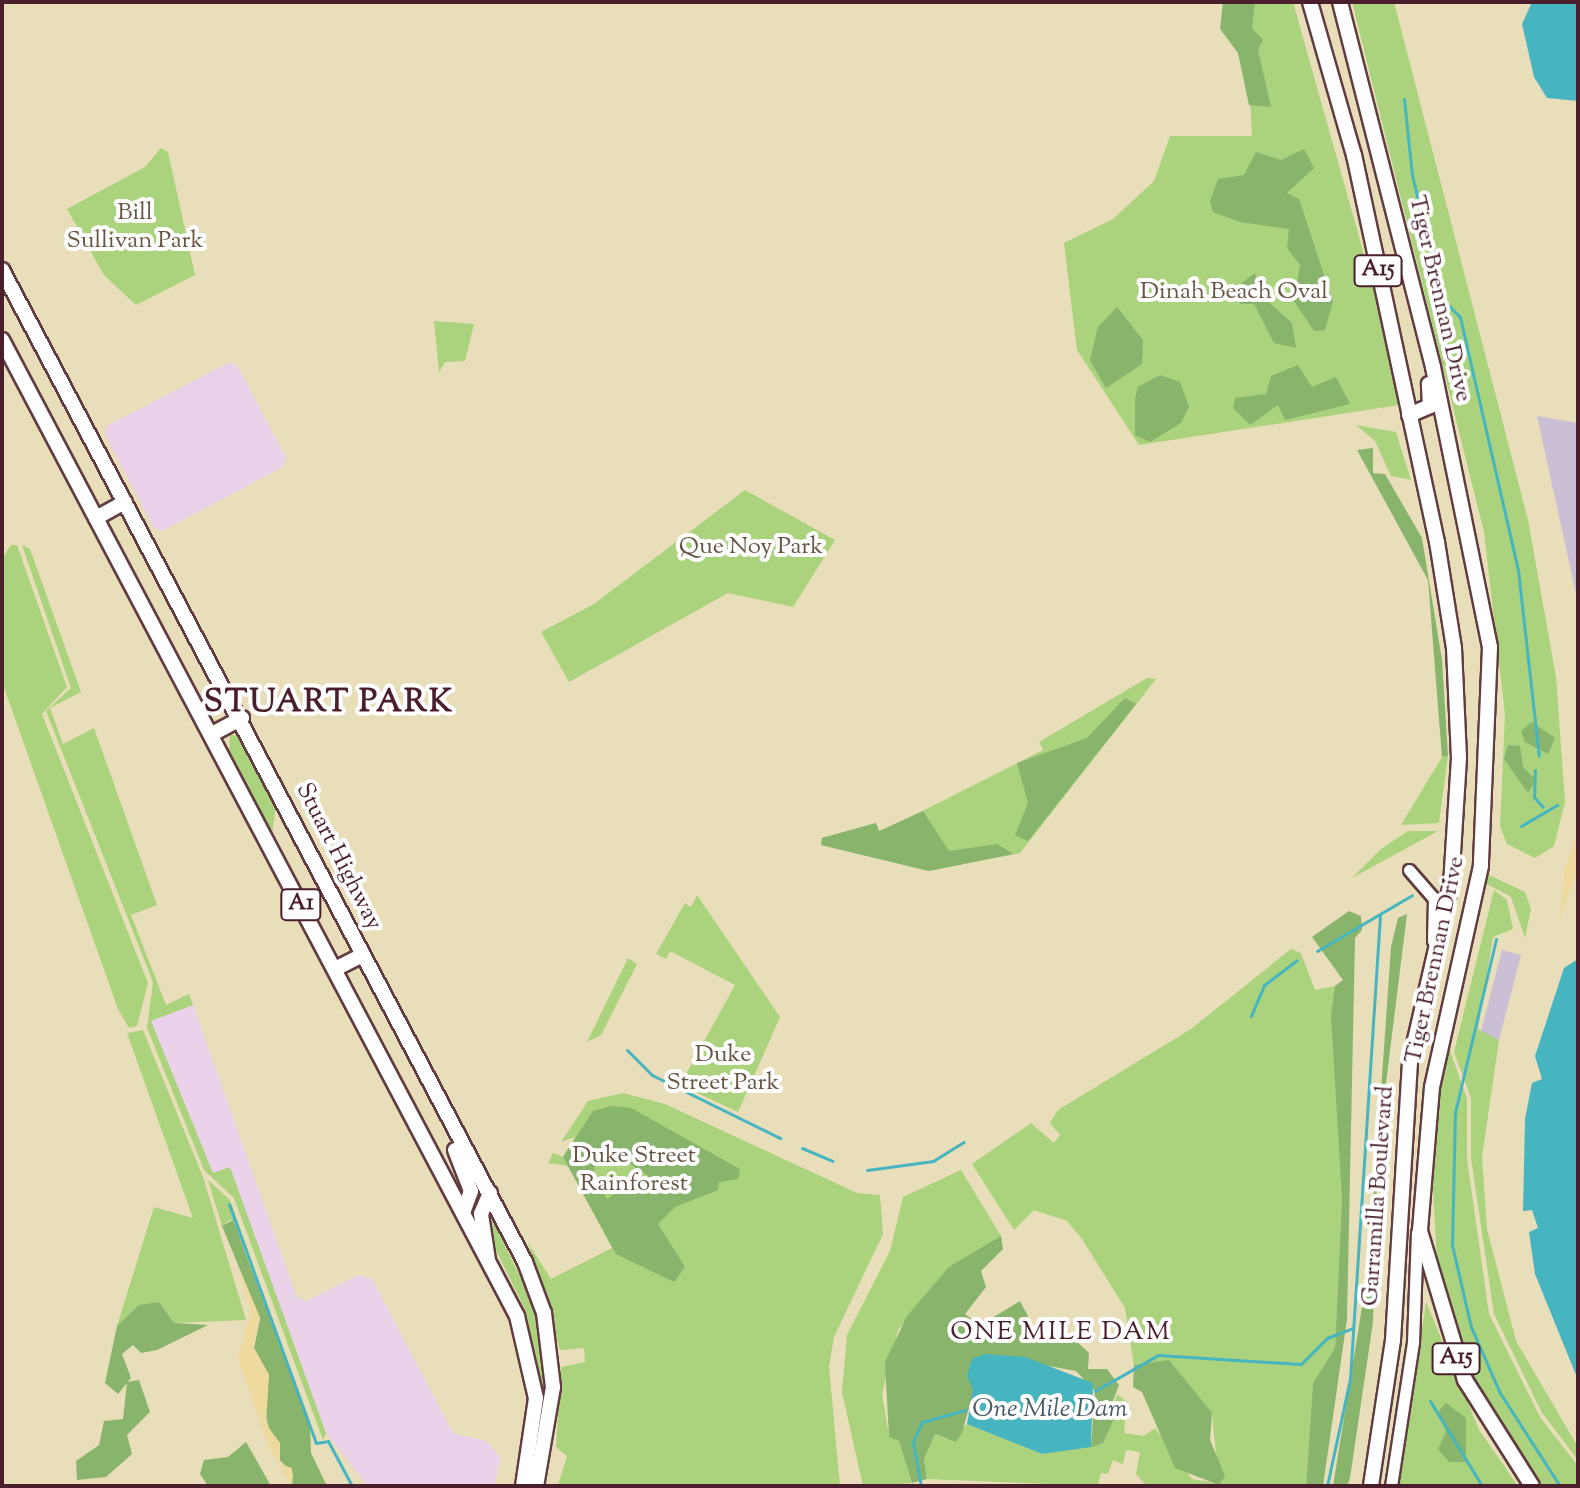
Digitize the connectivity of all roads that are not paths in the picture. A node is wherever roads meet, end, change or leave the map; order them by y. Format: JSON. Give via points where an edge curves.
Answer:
{"nodes":[{"id":1,"x":1310,"y":2,"type":"edge"},
{"id":2,"x":1340,"y":2,"type":"edge"},
{"id":3,"x":1401,"y":240,"type":"junction"},
{"id":4,"x":2,"y":270,"type":"edge"},
{"id":5,"x":2,"y":340,"type":"edge"},
{"id":6,"x":1409,"y":415,"type":"junction"},
{"id":7,"x":125,"y":502,"type":"junction"},
{"id":8,"x":96,"y":518,"type":"junction"},
{"id":9,"x":242,"y":718,"type":"junction"},
{"id":10,"x":212,"y":734,"type":"junction"},
{"id":11,"x":1454,"y":863,"type":"joint"},
{"id":12,"x":1409,"y":870,"type":"dead end"},
{"id":13,"x":1434,"y":954,"type":"junction"},
{"id":14,"x":363,"y":955,"type":"junction"},
{"id":15,"x":335,"y":969,"type":"junction"},
{"id":16,"x":431,"y":1082,"type":"junction"},
{"id":17,"x":490,"y":1193,"type":"junction"},
{"id":18,"x":463,"y":1213,"type":"junction"},
{"id":19,"x":1418,"y":1216,"type":"junction"},
{"id":20,"x":488,"y":1261,"type":"junction"},
{"id":21,"x":523,"y":1486,"type":"edge"},
{"id":22,"x":536,"y":1486,"type":"edge"},
{"id":23,"x":1371,"y":1486,"type":"edge"},
{"id":24,"x":1391,"y":1486,"type":"edge"},
{"id":25,"x":1532,"y":1486,"type":"edge"}],
"edges":[{"from":1,"to":6,"type":"main road","name":"Tiger Brennan Drive","number":"A15","via":[[1354,155]]},
{"from":2,"to":3,"type":"main road","name":"Tiger Brennan Drive","number":"A15"},
{"from":3,"to":6,"type":"main road","via":[[1432,395],[1430,406]]},
{"from":3,"to":19,"type":"main road","name":"Tiger Brennan Drive","number":"A15","via":[[1472,536],[1490,647],[1480,876],[1432,1087]]},
{"from":4,"to":7,"type":"main road","name":"Stuart Highway","number":"A1"},
{"from":5,"to":8,"type":"main road","number":"A1"},
{"from":6,"to":11,"type":"main road","name":"Tiger Brennan Drive","number":"A15","via":[[1454,648]]},
{"from":7,"to":8,"type":"main road"},
{"from":7,"to":9,"type":"main road","name":"Stuart Highway","number":"A1"},
{"from":8,"to":10,"type":"main road","number":"A1"},
{"from":9,"to":10,"type":"main road"},
{"from":9,"to":14,"type":"main road","name":"Stuart Highway","number":"A1"},
{"from":10,"to":15,"type":"main road","number":"A1"},
{"from":11,"to":13,"type":"main road","name":"Garramilla Boulevard"},
{"from":12,"to":13,"type":"street","via":[[1434,899]]},
{"from":13,"to":23,"type":"main road","name":"Garramilla Boulevard","via":[[1406,1096],[1393,1340]]},
{"from":14,"to":15,"type":"main road"},
{"from":14,"to":16,"type":"main road","name":"Stuart Highway","number":"A1"},
{"from":15,"to":18,"type":"main road","number":"A1"},
{"from":16,"to":17,"type":"main road","name":"Stuart Highway","number":"A1"},
{"from":16,"to":18,"type":"main road","via":[[469,1179],[471,1201]]},
{"from":17,"to":20,"type":"main road","via":[[481,1214]]},
{"from":17,"to":22,"type":"main road","name":"Stuart Highway","number":"A1","via":[[525,1262],[548,1336],[553,1404]]},
{"from":18,"to":20,"type":"main road","number":"A1"},
{"from":19,"to":24,"type":"street","name":"Garramilla Boulevard","via":[[1413,1342]]},
{"from":19,"to":25,"type":"main road","name":"Tiger Brennan Drive","number":"A15","via":[[1456,1359],[1492,1431]]},
{"from":20,"to":21,"type":"main road","number":"A1","via":[[533,1361],[537,1414]]}]}
